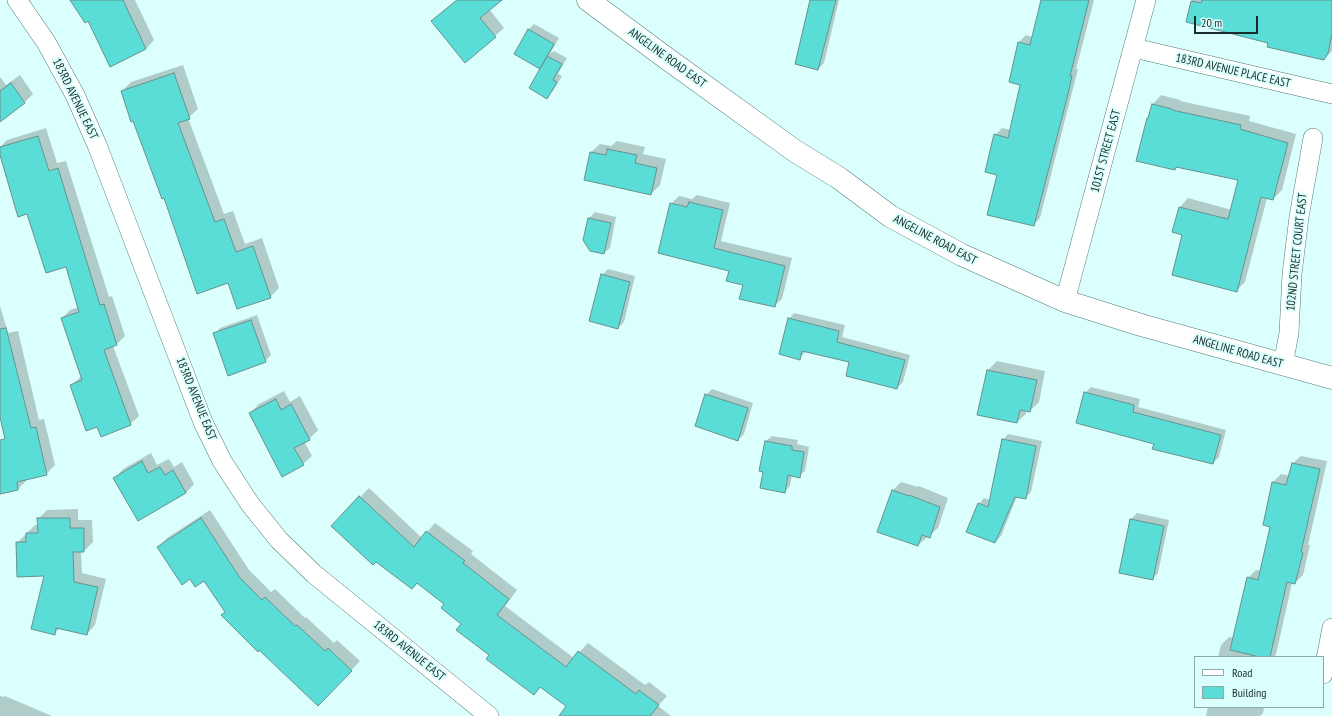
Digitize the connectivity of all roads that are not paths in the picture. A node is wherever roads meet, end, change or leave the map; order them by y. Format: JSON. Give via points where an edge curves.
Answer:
{"nodes":[{"id":1,"x":17,"y":0,"type":"edge"},
{"id":2,"x":588,"y":0,"type":"edge"},
{"id":3,"x":1146,"y":0,"type":"edge"},
{"id":4,"x":1134,"y":48,"type":"junction"},
{"id":5,"x":1332,"y":94,"type":"edge"},
{"id":6,"x":1313,"y":138,"type":"dead end"},
{"id":7,"x":1065,"y":301,"type":"junction"},
{"id":8,"x":1283,"y":365,"type":"junction"},
{"id":9,"x":1332,"y":378,"type":"edge"},
{"id":10,"x":1332,"y":628,"type":"edge"},
{"id":11,"x":1324,"y":669,"type":"edge"},
{"id":12,"x":489,"y":716,"type":"edge"}],
"edges":[{"from":1,"to":12,"type":"street","name":"183RD AVENUE EAST","via":[[46,42],[75,95],[97,144],[203,422],[222,461],[250,504],[279,540],[314,574]]},
{"from":2,"to":7,"type":"street","name":"ANGELINE ROAD EAST","via":[[795,151],[839,178],[890,216],[962,256]]},
{"from":3,"to":4,"type":"street","name":"101ST STREET EAST"},
{"from":4,"to":5,"type":"street","name":"183RD AVENUE PLACE EAST"},
{"from":4,"to":7,"type":"street","name":"101ST STREET EAST"},
{"from":6,"to":8,"type":"street","name":"102ND STREET COURT EAST","via":[[1299,217],[1292,274],[1289,333]]},
{"from":7,"to":8,"type":"street","name":"ANGELINE ROAD EAST"},
{"from":8,"to":9,"type":"street","name":"ANGELINE ROAD EAST"},
{"from":10,"to":11,"type":"street"}]}
